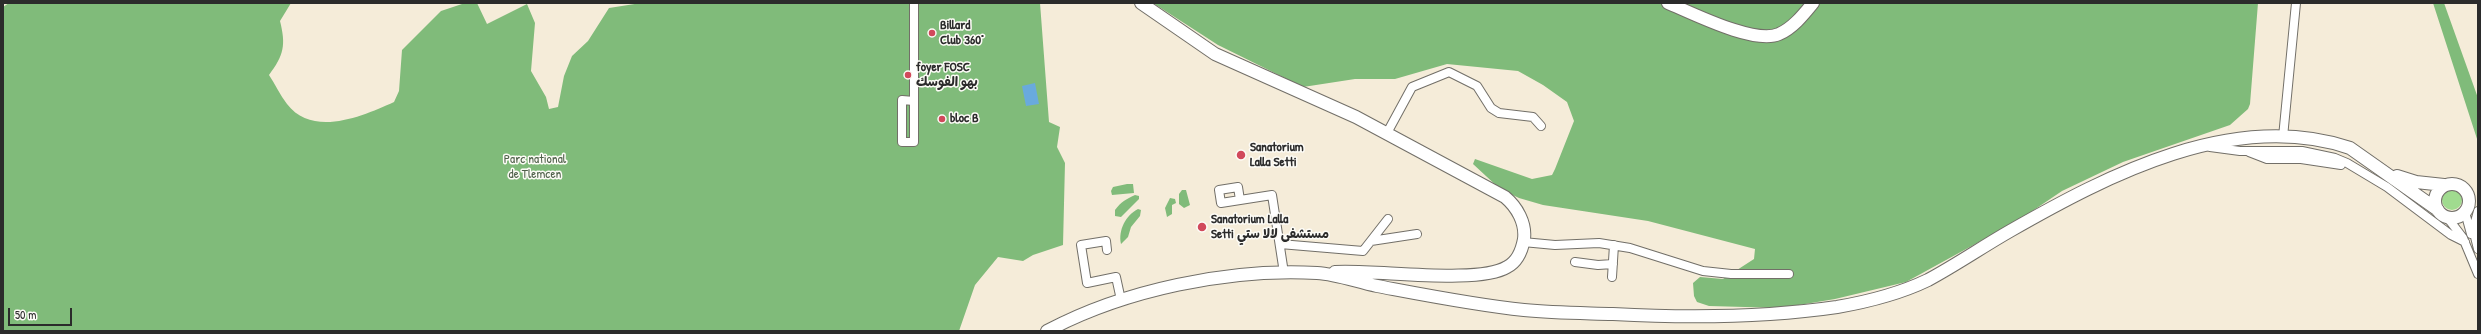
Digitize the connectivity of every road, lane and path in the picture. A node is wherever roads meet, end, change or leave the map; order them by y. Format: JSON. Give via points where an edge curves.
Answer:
{"nodes":[{"id":1,"x":914,"y":3,"type":"edge"},
{"id":2,"x":1141,"y":3,"type":"edge"},
{"id":3,"x":1668,"y":3,"type":"edge"},
{"id":4,"x":1813,"y":3,"type":"edge"},
{"id":5,"x":2296,"y":3,"type":"edge"},
{"id":6,"x":914,"y":101,"type":"junction"},
{"id":7,"x":1541,"y":126,"type":"dead end"},
{"id":8,"x":1387,"y":133,"type":"junction"},
{"id":9,"x":2283,"y":137,"type":"junction"},
{"id":10,"x":2204,"y":146,"type":"junction"},
{"id":11,"x":2373,"y":164,"type":"junction"},
{"id":12,"x":2444,"y":186,"type":"junction"},
{"id":13,"x":2462,"y":187,"type":"junction"},
{"id":14,"x":2478,"y":190,"type":"edge"},
{"id":15,"x":1240,"y":200,"type":"dead end"},
{"id":16,"x":2478,"y":206,"type":"edge"},
{"id":17,"x":2465,"y":212,"type":"junction"},
{"id":18,"x":2478,"y":212,"type":"edge"},
{"id":19,"x":2443,"y":214,"type":"junction"},
{"id":20,"x":1388,"y":219,"type":"dead end"},
{"id":21,"x":1417,"y":234,"type":"dead end"},
{"id":22,"x":1371,"y":241,"type":"junction"},
{"id":23,"x":1523,"y":242,"type":"junction"},
{"id":24,"x":2465,"y":242,"type":"junction"},
{"id":25,"x":1280,"y":244,"type":"junction"},
{"id":26,"x":1614,"y":245,"type":"junction"},
{"id":27,"x":2478,"y":248,"type":"edge"},
{"id":28,"x":1108,"y":250,"type":"dead end"},
{"id":29,"x":1575,"y":262,"type":"dead end"},
{"id":30,"x":1613,"y":264,"type":"junction"},
{"id":31,"x":1284,"y":273,"type":"junction"},
{"id":32,"x":1320,"y":273,"type":"junction"},
{"id":33,"x":1789,"y":274,"type":"dead end"},
{"id":34,"x":2478,"y":274,"type":"edge"},
{"id":35,"x":1612,"y":276,"type":"dead end"},
{"id":36,"x":1121,"y":300,"type":"junction"},
{"id":37,"x":1047,"y":331,"type":"edge"}],
"edges":[{"from":1,"to":6,"type":"street"},
{"from":2,"to":8,"type":"main road","via":[[1215,54]]},
{"from":3,"to":4,"type":"main road","via":[[1744,32],[1770,37],[1785,31]]},
{"from":5,"to":9,"type":"street"},
{"from":6,"to":6,"type":"street","via":[[914,142],[902,142],[902,100]]},
{"from":7,"to":8,"type":"street","via":[[1533,118],[1499,113],[1491,108],[1477,86],[1449,72],[1412,86]]},
{"from":8,"to":23,"type":"main road","via":[[1505,197],[1517,209],[1522,221],[1525,233]]},
{"from":9,"to":10,"type":"main road","via":[[2243,138]]},
{"from":9,"to":11,"type":"main road","via":[[2343,146]]},
{"from":10,"to":24,"type":"street","via":[[2244,151],[2267,159],[2313,160],[2357,168]]},
{"from":10,"to":32,"type":"main road","via":[[2159,159],[2080,193],[1925,281],[1866,301],[1842,306],[1749,316],[1684,318],[1525,310],[1400,290]]},
{"from":11,"to":12,"type":"main road","via":[[2409,180]]},
{"from":11,"to":19,"type":"main road"},
{"from":12,"to":13,"type":"main road","via":[[2455,184]]},
{"from":12,"to":19,"type":"main road","via":[[2436,195],[2435,203]]},
{"from":13,"to":14,"type":"main road"},
{"from":13,"to":17,"type":"main road","via":[[2469,196]]},
{"from":15,"to":25,"type":"street","via":[[1272,195]]},
{"from":16,"to":17,"type":"main road"},
{"from":17,"to":19,"type":"main road","via":[[2455,218]]},
{"from":17,"to":27,"type":"street","via":[[2468,228]]},
{"from":18,"to":27,"type":"street","via":[[2473,229]]},
{"from":19,"to":24,"type":"street"},
{"from":20,"to":22,"type":"street"},
{"from":21,"to":22,"type":"street"},
{"from":22,"to":25,"type":"street","via":[[1363,251]]},
{"from":23,"to":26,"type":"street"},
{"from":23,"to":32,"type":"main road","via":[[1515,260],[1508,267],[1488,274]]},
{"from":24,"to":34,"type":"street"},
{"from":25,"to":31,"type":"street"},
{"from":26,"to":30,"type":"street"},
{"from":26,"to":33,"type":"street","via":[[1703,271],[1731,274]]},
{"from":28,"to":36,"type":"street","via":[[1106,241],[1081,245],[1087,283],[1116,277]]},
{"from":29,"to":30,"type":"street"},
{"from":30,"to":35,"type":"street"},
{"from":31,"to":32,"type":"main road"},
{"from":31,"to":36,"type":"main road","via":[[1208,280]]},
{"from":36,"to":37,"type":"main road","via":[[1087,311]]}]}
